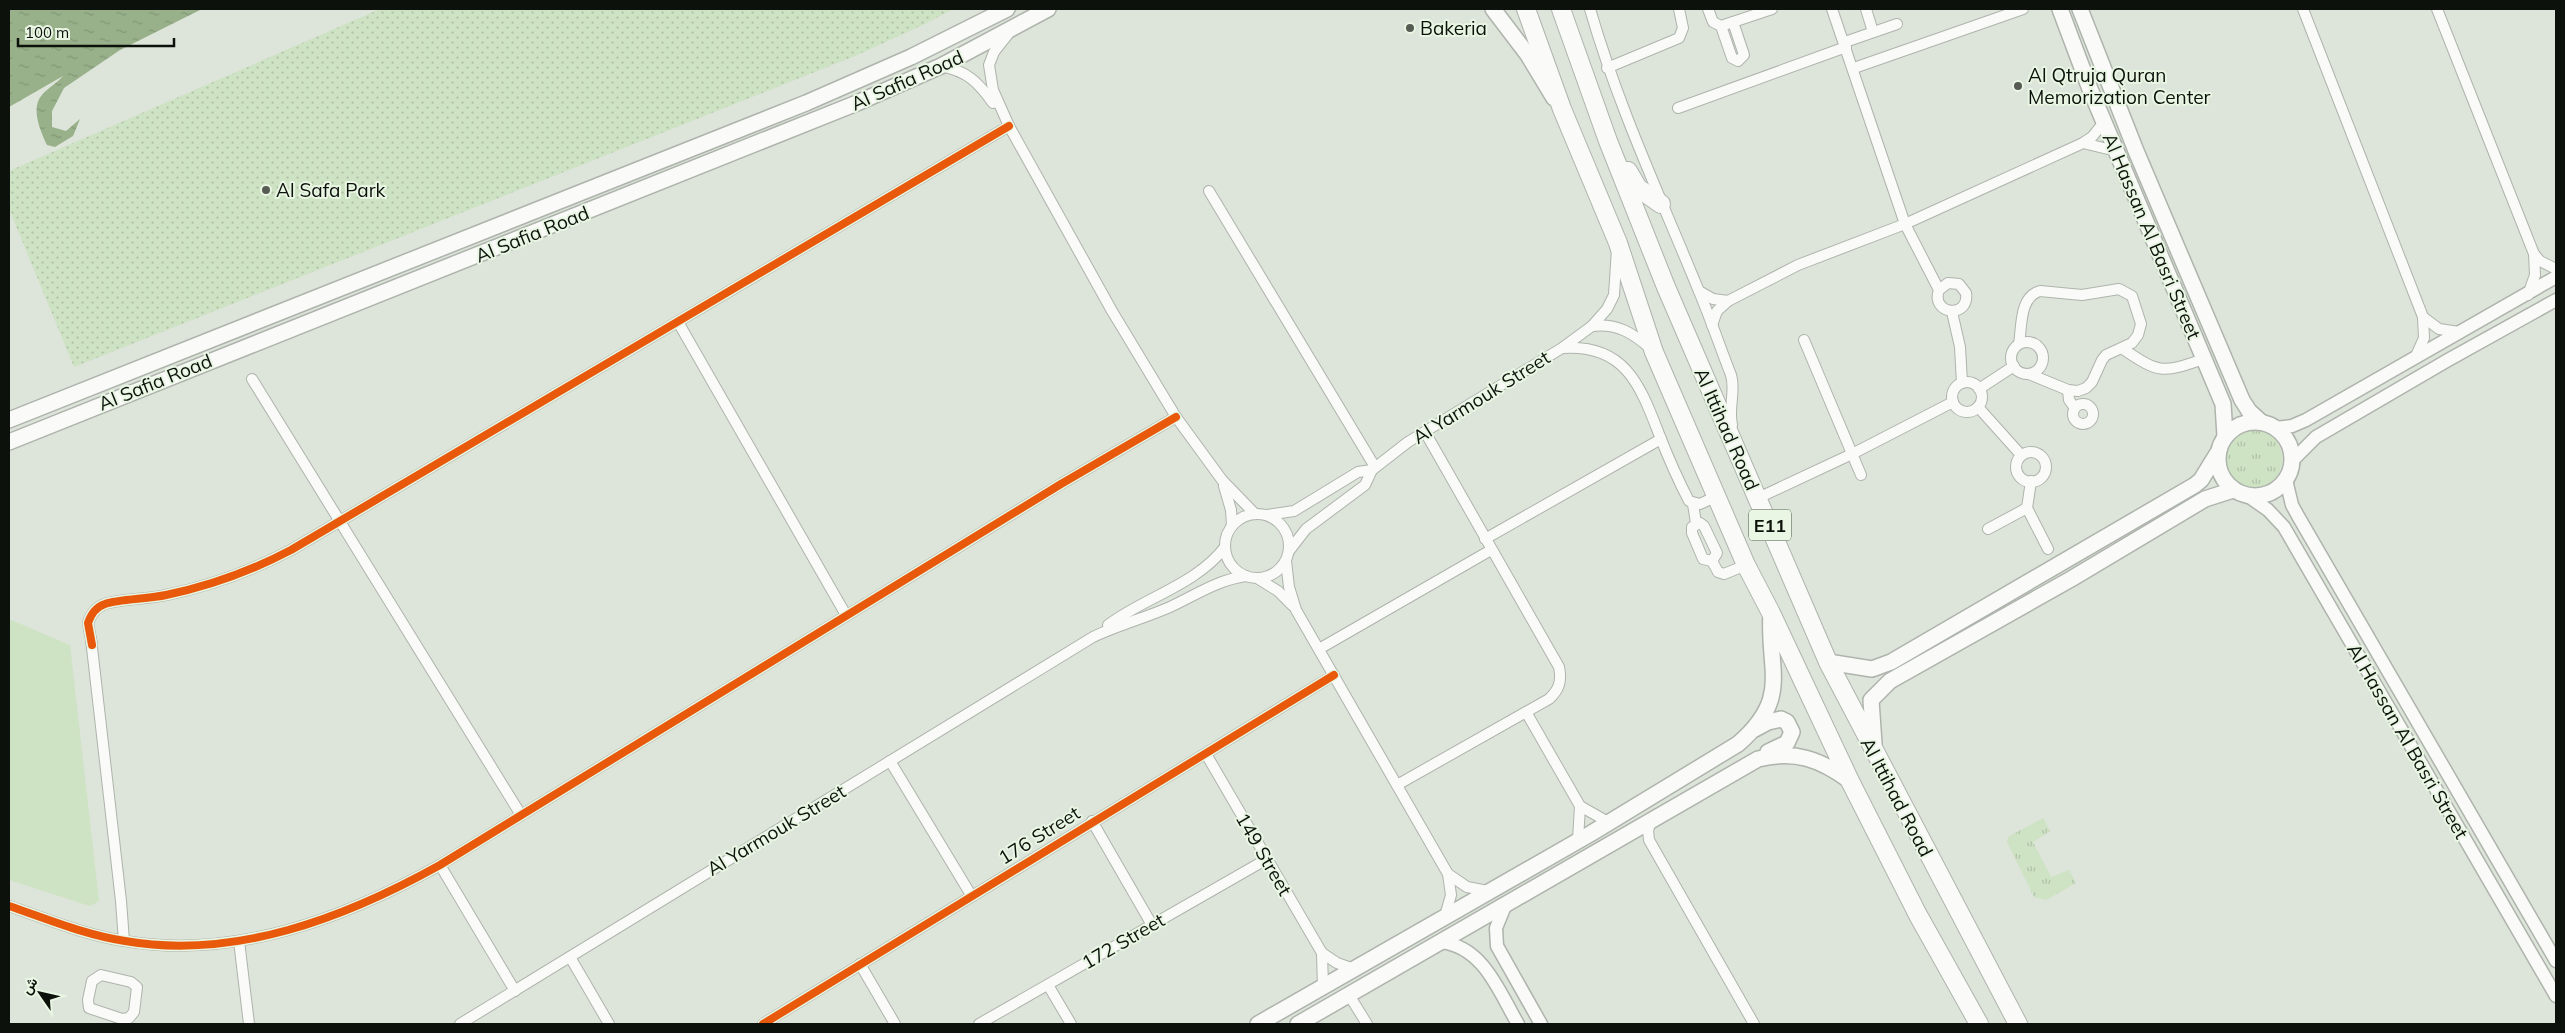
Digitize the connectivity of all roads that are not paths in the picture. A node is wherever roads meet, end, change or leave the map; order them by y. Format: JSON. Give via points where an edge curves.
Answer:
{"nodes":[{"id":1,"x":1006,"y":9,"type":"edge"},
{"id":2,"x":1048,"y":9,"type":"edge"},
{"id":3,"x":1493,"y":9,"type":"edge"},
{"id":4,"x":1526,"y":9,"type":"edge"},
{"id":5,"x":1561,"y":9,"type":"edge"},
{"id":6,"x":1590,"y":9,"type":"edge"},
{"id":7,"x":1679,"y":9,"type":"edge"},
{"id":8,"x":1708,"y":9,"type":"edge"},
{"id":9,"x":1772,"y":9,"type":"edge"},
{"id":10,"x":1832,"y":9,"type":"edge"},
{"id":11,"x":1866,"y":9,"type":"edge"},
{"id":12,"x":2023,"y":9,"type":"edge"},
{"id":13,"x":2060,"y":9,"type":"edge"},
{"id":14,"x":2080,"y":9,"type":"edge"},
{"id":15,"x":2303,"y":9,"type":"edge"},
{"id":16,"x":2438,"y":9,"type":"edge"},
{"id":17,"x":1733,"y":22,"type":"junction"},
{"id":18,"x":1897,"y":24,"type":"dead end"},
{"id":19,"x":1721,"y":26,"type":"junction"},
{"id":20,"x":1011,"y":30,"type":"junction"},
{"id":21,"x":1873,"y":32,"type":"junction"},
{"id":22,"x":1846,"y":44,"type":"junction"},
{"id":23,"x":941,"y":66,"type":"junction"},
{"id":24,"x":1608,"y":68,"type":"junction"},
{"id":25,"x":1854,"y":68,"type":"junction"},
{"id":26,"x":1678,"y":108,"type":"dead end"},
{"id":27,"x":1562,"y":109,"type":"junction"},
{"id":28,"x":1006,"y":121,"type":"junction"},
{"id":29,"x":2104,"y":122,"type":"junction"},
{"id":30,"x":1608,"y":141,"type":"junction"},
{"id":31,"x":2083,"y":143,"type":"junction"},
{"id":32,"x":2116,"y":151,"type":"junction"},
{"id":33,"x":1209,"y":191,"type":"dead end"},
{"id":34,"x":1661,"y":204,"type":"junction"},
{"id":35,"x":1905,"y":224,"type":"junction"},
{"id":36,"x":1618,"y":243,"type":"junction"},
{"id":37,"x":2534,"y":254,"type":"junction"},
{"id":38,"x":2556,"y":269,"type":"edge"},
{"id":39,"x":2556,"y":277,"type":"edge"},
{"id":40,"x":1940,"y":290,"type":"junction"},
{"id":41,"x":1699,"y":291,"type":"junction"},
{"id":42,"x":2528,"y":295,"type":"junction"},
{"id":43,"x":2556,"y":300,"type":"edge"},
{"id":44,"x":1728,"y":301,"type":"junction"},
{"id":45,"x":1952,"y":312,"type":"junction"},
{"id":46,"x":2423,"y":317,"type":"junction"},
{"id":47,"x":678,"y":322,"type":"junction"},
{"id":48,"x":1712,"y":325,"type":"junction"},
{"id":49,"x":1592,"y":326,"type":"junction"},
{"id":50,"x":2459,"y":332,"type":"junction"},
{"id":51,"x":1804,"y":340,"type":"dead end"},
{"id":52,"x":2019,"y":344,"type":"junction"},
{"id":53,"x":1562,"y":348,"type":"junction"},
{"id":54,"x":2123,"y":349,"type":"junction"},
{"id":55,"x":1654,"y":352,"type":"junction"},
{"id":56,"x":2415,"y":358,"type":"junction"},
{"id":57,"x":2204,"y":359,"type":"junction"},
{"id":58,"x":2014,"y":366,"type":"junction"},
{"id":59,"x":2030,"y":374,"type":"junction"},
{"id":60,"x":252,"y":379,"type":"dead end"},
{"id":61,"x":1962,"y":383,"type":"junction"},
{"id":62,"x":1979,"y":389,"type":"junction"},
{"id":63,"x":2068,"y":390,"type":"junction"},
{"id":64,"x":1953,"y":402,"type":"junction"},
{"id":65,"x":1978,"y":407,"type":"junction"},
{"id":66,"x":2075,"y":408,"type":"dead end"},
{"id":67,"x":1176,"y":417,"type":"junction"},
{"id":68,"x":9,"y":420,"type":"edge"},
{"id":69,"x":2261,"y":422,"type":"junction"},
{"id":70,"x":2276,"y":428,"type":"junction"},
{"id":71,"x":1425,"y":432,"type":"junction"},
{"id":72,"x":2225,"y":436,"type":"junction"},
{"id":73,"x":1661,"y":439,"type":"junction"},
{"id":74,"x":9,"y":442,"type":"edge"},
{"id":75,"x":1852,"y":454,"type":"junction"},
{"id":76,"x":2217,"y":454,"type":"junction"},
{"id":77,"x":2021,"y":455,"type":"junction"},
{"id":78,"x":2292,"y":461,"type":"junction"},
{"id":79,"x":1743,"y":466,"type":"junction"},
{"id":80,"x":1373,"y":468,"type":"junction"},
{"id":81,"x":1861,"y":475,"type":"dead end"},
{"id":82,"x":1222,"y":480,"type":"junction"},
{"id":83,"x":2286,"y":480,"type":"junction"},
{"id":84,"x":2031,"y":481,"type":"junction"},
{"id":85,"x":2233,"y":490,"type":"junction"},
{"id":86,"x":1717,"y":496,"type":"junction"},
{"id":87,"x":2248,"y":496,"type":"junction"},
{"id":88,"x":1758,"y":498,"type":"junction"},
{"id":89,"x":1693,"y":504,"type":"junction"},
{"id":90,"x":2026,"y":508,"type":"junction"},
{"id":91,"x":1254,"y":514,"type":"junction"},
{"id":92,"x":1267,"y":515,"type":"junction"},
{"id":93,"x":341,"y":522,"type":"junction"},
{"id":94,"x":1232,"y":526,"type":"junction"},
{"id":95,"x":1988,"y":529,"type":"dead end"},
{"id":96,"x":1485,"y":539,"type":"junction"},
{"id":97,"x":1225,"y":547,"type":"junction"},
{"id":98,"x":2048,"y":549,"type":"dead end"},
{"id":99,"x":1491,"y":550,"type":"junction"},
{"id":100,"x":1287,"y":556,"type":"junction"},
{"id":101,"x":1746,"y":565,"type":"junction"},
{"id":102,"x":1251,"y":577,"type":"junction"},
{"id":103,"x":1296,"y":610,"type":"junction"},
{"id":104,"x":1771,"y":612,"type":"junction"},
{"id":105,"x":846,"y":615,"type":"junction"},
{"id":106,"x":1093,"y":637,"type":"junction"},
{"id":107,"x":1319,"y":648,"type":"junction"},
{"id":108,"x":1828,"y":662,"type":"junction"},
{"id":109,"x":1334,"y":675,"type":"junction"},
{"id":110,"x":1526,"y":712,"type":"junction"},
{"id":111,"x":1752,"y":730,"type":"junction"},
{"id":112,"x":1206,"y":754,"type":"junction"},
{"id":113,"x":1758,"y":758,"type":"junction"},
{"id":114,"x":1876,"y":758,"type":"junction"},
{"id":115,"x":890,"y":761,"type":"junction"},
{"id":116,"x":1850,"y":781,"type":"junction"},
{"id":117,"x":1397,"y":785,"type":"junction"},
{"id":118,"x":1580,"y":806,"type":"junction"},
{"id":119,"x":521,"y":815,"type":"junction"},
{"id":120,"x":1651,"y":820,"type":"junction"},
{"id":121,"x":1092,"y":821,"type":"junction"},
{"id":122,"x":1608,"y":822,"type":"junction"},
{"id":123,"x":1630,"y":832,"type":"junction"},
{"id":124,"x":1578,"y":840,"type":"junction"},
{"id":125,"x":1649,"y":840,"type":"junction"},
{"id":126,"x":1267,"y":859,"type":"junction"},
{"id":127,"x":440,"y":865,"type":"junction"},
{"id":128,"x":1448,"y":874,"type":"junction"},
{"id":129,"x":1488,"y":891,"type":"junction"},
{"id":130,"x":971,"y":896,"type":"junction"},
{"id":131,"x":9,"y":906,"type":"edge"},
{"id":132,"x":1505,"y":906,"type":"junction"},
{"id":133,"x":1445,"y":916,"type":"junction"},
{"id":134,"x":1152,"y":925,"type":"junction"},
{"id":135,"x":124,"y":941,"type":"junction"},
{"id":136,"x":239,"y":941,"type":"junction"},
{"id":137,"x":1441,"y":942,"type":"junction"},
{"id":138,"x":1322,"y":953,"type":"junction"},
{"id":139,"x":570,"y":957,"type":"junction"},
{"id":140,"x":2556,"y":961,"type":"edge"},
{"id":141,"x":860,"y":964,"type":"junction"},
{"id":142,"x":1354,"y":969,"type":"junction"},
{"id":143,"x":1512,"y":975,"type":"junction"},
{"id":144,"x":1494,"y":984,"type":"junction"},
{"id":145,"x":1048,"y":985,"type":"junction"},
{"id":146,"x":1323,"y":988,"type":"junction"},
{"id":147,"x":515,"y":991,"type":"junction"},
{"id":148,"x":1349,"y":995,"type":"junction"},
{"id":149,"x":2556,"y":996,"type":"edge"},
{"id":150,"x":1332,"y":1005,"type":"junction"},
{"id":151,"x":105,"y":1020,"type":"edge"},
{"id":152,"x":249,"y":1024,"type":"edge"},
{"id":153,"x":463,"y":1024,"type":"edge"},
{"id":154,"x":609,"y":1024,"type":"edge"},
{"id":155,"x":763,"y":1024,"type":"edge"},
{"id":156,"x":895,"y":1024,"type":"edge"},
{"id":157,"x":979,"y":1024,"type":"edge"},
{"id":158,"x":1071,"y":1024,"type":"edge"},
{"id":159,"x":1258,"y":1024,"type":"edge"},
{"id":160,"x":1298,"y":1024,"type":"edge"},
{"id":161,"x":1367,"y":1024,"type":"edge"},
{"id":162,"x":1518,"y":1024,"type":"edge"},
{"id":163,"x":1541,"y":1024,"type":"edge"},
{"id":164,"x":1754,"y":1024,"type":"edge"},
{"id":165,"x":1980,"y":1024,"type":"edge"},
{"id":166,"x":2018,"y":1024,"type":"edge"}],
"edges":[{"from":1,"to":68,"type":"main road","name":"Al Safia Road","via":[[824,96]]},
{"from":2,"to":20,"type":"main road","name":"Al Safia Road"},
{"from":3,"to":27,"type":"main road","via":[[1528,55]]},
{"from":4,"to":27,"type":"highway","name":"Al Ittihad Road","number":"E11"},
{"from":5,"to":30,"type":"highway","name":"Al Ittihad Road","number":"E11"},
{"from":6,"to":24,"type":"street"},
{"from":7,"to":24,"type":"street","via":[[1683,28],[1679,38]]},
{"from":8,"to":19,"type":"street","via":[[1713,22]]},
{"from":9,"to":17,"type":"street"},
{"from":10,"to":22,"type":"street"},
{"from":11,"to":21,"type":"street"},
{"from":12,"to":25,"type":"street"},
{"from":13,"to":29,"type":"main road","name":"Al Hassan Al Basri Street"},
{"from":14,"to":69,"type":"main road","name":"Al Hassan Al Basri Street","via":[[2125,125],[2242,400]]},
{"from":15,"to":46,"type":"street"},
{"from":16,"to":37,"type":"street"},
{"from":17,"to":19,"type":"street"},
{"from":17,"to":19,"type":"street","via":[[1744,54],[1738,61],[1732,58]]},
{"from":18,"to":21,"type":"street"},
{"from":20,"to":23,"type":"main road","name":"Al Safia Road"},
{"from":20,"to":28,"type":"street","via":[[994,52],[989,65],[990,80]]},
{"from":21,"to":22,"type":"street"},
{"from":22,"to":25,"type":"street"},
{"from":22,"to":26,"type":"street"},
{"from":23,"to":28,"type":"street","via":[[960,70],[977,81]]},
{"from":23,"to":74,"type":"main road","name":"Al Safia Road","via":[[723,158]]},
{"from":24,"to":34,"type":"street"},
{"from":25,"to":35,"type":"street"},
{"from":27,"to":36,"type":"highway","name":"Al Ittihad Road","number":"E11"},
{"from":28,"to":47,"type":"street"},
{"from":28,"to":67,"type":"street","via":[[1112,311]]},
{"from":29,"to":31,"type":"street"},
{"from":29,"to":32,"type":"main road","name":"Al Hassan Al Basri Street"},
{"from":30,"to":34,"type":"highway","via":[[1619,150],[1638,188]]},
{"from":30,"to":79,"type":"highway","name":"Al Ittihad Road","number":"E11"},
{"from":31,"to":32,"type":"street"},
{"from":31,"to":35,"type":"street"},
{"from":32,"to":57,"type":"main road","name":"Al Hassan Al Basri Street"},
{"from":33,"to":80,"type":"street"},
{"from":34,"to":41,"type":"street"},
{"from":35,"to":40,"type":"street"},
{"from":35,"to":44,"type":"street","via":[[1798,265]]},
{"from":36,"to":49,"type":"street","name":"Al Yarmouk Street","via":[[1614,295]]},
{"from":36,"to":55,"type":"highway","name":"Al Ittihad Road","number":"E11"},
{"from":37,"to":38,"type":"street"},
{"from":37,"to":42,"type":"street","via":[[2535,275]]},
{"from":39,"to":42,"type":"street"},
{"from":40,"to":45,"type":"street","via":[[1940,305]]},
{"from":40,"to":45,"type":"street","via":[[1952,283],[1965,290],[1965,304]]},
{"from":41,"to":44,"type":"street","via":[[1713,299]]},
{"from":41,"to":48,"type":"street"},
{"from":42,"to":50,"type":"street"},
{"from":43,"to":78,"type":"street","via":[[2316,437]]},
{"from":44,"to":48,"type":"street","via":[[1718,311]]},
{"from":45,"to":61,"type":"street","via":[[1960,347]]},
{"from":46,"to":50,"type":"street","via":[[2439,329]]},
{"from":46,"to":56,"type":"street","via":[[2424,338]]},
{"from":47,"to":93,"type":"street"},
{"from":47,"to":105,"type":"street"},
{"from":48,"to":79,"type":"street","via":[[1733,384],[1730,415],[1743,452]]},
{"from":49,"to":53,"type":"street","name":"Al Yarmouk Street"},
{"from":49,"to":55,"type":"street","via":[[1616,326]]},
{"from":50,"to":56,"type":"street"},
{"from":51,"to":75,"type":"street"},
{"from":52,"to":54,"type":"street","via":[[2026,301],[2034,293],[2082,295],[2119,289],[2132,296],[2141,324],[2138,335]]},
{"from":52,"to":58,"type":"street","via":[[2012,357]]},
{"from":52,"to":59,"type":"street","via":[[2035,344],[2042,353],[2042,364]]},
{"from":53,"to":71,"type":"street","name":"Al Yarmouk Street"},
{"from":53,"to":73,"type":"street","via":[[1595,350],[1624,367],[1638,384]]},
{"from":54,"to":57,"type":"street","via":[[2150,367],[2162,370]]},
{"from":54,"to":63,"type":"street","via":[[2102,360],[2086,388]]},
{"from":55,"to":86,"type":"highway","name":"Al Ittihad Road","number":"E11"},
{"from":56,"to":70,"type":"street","via":[[2306,420]]},
{"from":57,"to":72,"type":"main road","name":"Al Hassan Al Basri Street","via":[[2223,404]]},
{"from":58,"to":59,"type":"street","via":[[2020,372]]},
{"from":58,"to":62,"type":"street"},
{"from":59,"to":63,"type":"street"},
{"from":60,"to":93,"type":"street"},
{"from":61,"to":62,"type":"street","via":[[1974,384]]},
{"from":61,"to":64,"type":"street","via":[[1954,390]]},
{"from":62,"to":65,"type":"street","via":[[1981,400]]},
{"from":63,"to":66,"type":"street","via":[[2069,400]]},
{"from":64,"to":65,"type":"street","via":[[1964,411]]},
{"from":64,"to":75,"type":"street"},
{"from":65,"to":77,"type":"street"},
{"from":67,"to":82,"type":"street"},
{"from":67,"to":105,"type":"street"},
{"from":69,"to":70,"type":"main road"},
{"from":69,"to":72,"type":"main road","via":[[2241,424]]},
{"from":70,"to":78,"type":"main road","via":[[2288,443]]},
{"from":71,"to":80,"type":"street","name":"Al Yarmouk Street"},
{"from":71,"to":96,"type":"street"},
{"from":72,"to":76,"type":"main road"},
{"from":73,"to":89,"type":"street"},
{"from":73,"to":96,"type":"street"},
{"from":75,"to":81,"type":"street"},
{"from":75,"to":88,"type":"street"},
{"from":76,"to":85,"type":"main road","via":[[2220,474]]},
{"from":76,"to":108,"type":"main road","via":[[2195,485],[1891,662],[1872,670]]},
{"from":77,"to":84,"type":"street","via":[[2017,461],[2017,472],[2021,478]]},
{"from":77,"to":84,"type":"street","via":[[2032,452],[2044,460],[2043,474]]},
{"from":78,"to":83,"type":"main road"},
{"from":79,"to":88,"type":"highway","name":"Al Ittihad Road","number":"E11"},
{"from":80,"to":92,"type":"street","name":"Al Yarmouk Street","via":[[1358,472],[1294,511]]},
{"from":80,"to":100,"type":"street","name":"Al Yarmouk Street","via":[[1365,486],[1306,529]]},
{"from":82,"to":91,"type":"street"},
{"from":82,"to":94,"type":"street","via":[[1228,495]]},
{"from":83,"to":87,"type":"main road","via":[[2269,494]]},
{"from":83,"to":140,"type":"street","name":"Al Hassan Al Basri Street","via":[[2298,516]]},
{"from":84,"to":90,"type":"street"},
{"from":85,"to":87,"type":"main road"},
{"from":85,"to":114,"type":"main road","via":[[2205,499],[1890,681],[1871,700]]},
{"from":86,"to":89,"type":"street"},
{"from":86,"to":101,"type":"highway","name":"Al Ittihad Road","number":"E11"},
{"from":87,"to":149,"type":"street","name":"Al Hassan Al Basri Street","via":[[2284,527]]},
{"from":88,"to":108,"type":"highway","name":"Al Ittihad Road","number":"E11"},
{"from":89,"to":101,"type":"street","via":[[1696,524],[1704,526],[1715,550],[1716,557],[1712,561],[1718,572],[1724,574]]},
{"from":90,"to":95,"type":"street"},
{"from":90,"to":98,"type":"street"},
{"from":91,"to":92,"type":"street"},
{"from":91,"to":94,"type":"street"},
{"from":92,"to":100,"type":"street","via":[[1287,533]]},
{"from":93,"to":119,"type":"street"},
{"from":93,"to":135,"type":"street","via":[[266,563],[238,574],[181,592],[98,607],[90,617],[88,630]]},
{"from":94,"to":97,"type":"street"},
{"from":96,"to":99,"type":"street"},
{"from":97,"to":102,"type":"street","via":[[1231,564]]},
{"from":97,"to":106,"type":"street","name":"Al Yarmouk Street","via":[[1204,568],[1138,605]]},
{"from":99,"to":107,"type":"street"},
{"from":99,"to":110,"type":"street","via":[[1560,674],[1554,694]]},
{"from":100,"to":102,"type":"street","via":[[1273,574]]},
{"from":100,"to":103,"type":"street","via":[[1289,586]]},
{"from":101,"to":104,"type":"highway","name":"Al Ittihad Road","number":"E11"},
{"from":102,"to":103,"type":"street","via":[[1278,591]]},
{"from":102,"to":106,"type":"street","name":"Al Yarmouk Street","via":[[1224,580],[1172,606]]},
{"from":103,"to":107,"type":"street"},
{"from":104,"to":111,"type":"main road","via":[[1775,676],[1766,712]]},
{"from":104,"to":116,"type":"highway","name":"Al Ittihad Road","number":"E11"},
{"from":105,"to":119,"type":"street"},
{"from":106,"to":115,"type":"street","name":"Al Yarmouk Street"},
{"from":107,"to":109,"type":"street"},
{"from":108,"to":114,"type":"highway","name":"Al Ittihad Road","number":"E11"},
{"from":109,"to":112,"type":"street","name":"176 Street"},
{"from":109,"to":117,"type":"street"},
{"from":110,"to":117,"type":"street"},
{"from":110,"to":118,"type":"street"},
{"from":111,"to":113,"type":"main road","via":[[1781,719],[1787,722],[1792,732],[1786,743]]},
{"from":111,"to":122,"type":"main road","via":[[1723,753]]},
{"from":112,"to":121,"type":"street","name":"176 Street"},
{"from":112,"to":126,"type":"street","name":"149 Street"},
{"from":113,"to":116,"type":"main road","via":[[1786,754],[1810,758]]},
{"from":113,"to":120,"type":"main road"},
{"from":114,"to":166,"type":"highway","name":"Al Ittihad Road","number":"E11"},
{"from":115,"to":130,"type":"street"},
{"from":115,"to":139,"type":"street","name":"Al Yarmouk Street"},
{"from":116,"to":165,"type":"highway","name":"Al Ittihad Road","number":"E11","via":[[1918,915]]},
{"from":117,"to":128,"type":"street"},
{"from":118,"to":122,"type":"street"},
{"from":118,"to":124,"type":"street"},
{"from":119,"to":127,"type":"street"},
{"from":120,"to":123,"type":"main road"},
{"from":120,"to":125,"type":"street"},
{"from":121,"to":130,"type":"street","name":"176 Street"},
{"from":121,"to":134,"type":"street"},
{"from":122,"to":124,"type":"main road"},
{"from":123,"to":125,"type":"street"},
{"from":123,"to":132,"type":"main road"},
{"from":124,"to":129,"type":"main road"},
{"from":125,"to":164,"type":"street"},
{"from":126,"to":134,"type":"street","name":"172 Street"},
{"from":126,"to":138,"type":"street","name":"149 Street"},
{"from":127,"to":136,"type":"street","via":[[343,913]]},
{"from":127,"to":147,"type":"street"},
{"from":128,"to":129,"type":"street","via":[[1467,887]]},
{"from":128,"to":133,"type":"street","via":[[1451,895]]},
{"from":129,"to":133,"type":"main road"},
{"from":130,"to":141,"type":"street","name":"176 Street"},
{"from":131,"to":135,"type":"street"},
{"from":132,"to":137,"type":"main road"},
{"from":132,"to":143,"type":"street","via":[[1498,919],[1496,937],[1500,954]]},
{"from":133,"to":142,"type":"main road"},
{"from":134,"to":145,"type":"street","name":"172 Street"},
{"from":135,"to":136,"type":"street","via":[[193,946]]},
{"from":136,"to":152,"type":"street"},
{"from":137,"to":144,"type":"street","via":[[1473,954]]},
{"from":137,"to":148,"type":"main road"},
{"from":138,"to":142,"type":"street","name":"149 Street"},
{"from":138,"to":146,"type":"street","name":"149 Street"},
{"from":139,"to":147,"type":"street","name":"Al Yarmouk Street"},
{"from":139,"to":154,"type":"street"},
{"from":141,"to":155,"type":"street","name":"176 Street"},
{"from":141,"to":156,"type":"street"},
{"from":142,"to":146,"type":"main road"},
{"from":143,"to":144,"type":"street","via":[[1498,974]]},
{"from":143,"to":163,"type":"street"},
{"from":144,"to":162,"type":"street"},
{"from":145,"to":157,"type":"street","name":"172 Street"},
{"from":145,"to":158,"type":"street"},
{"from":146,"to":150,"type":"main road","via":[[1325,998]]},
{"from":146,"to":159,"type":"main road"},
{"from":147,"to":153,"type":"street","name":"Al Yarmouk Street"},
{"from":148,"to":150,"type":"main road"},
{"from":148,"to":161,"type":"street"},
{"from":150,"to":160,"type":"main road"},
{"from":151,"to":151,"type":"street","via":[[87,1004],[94,978],[101,975],[134,984],[138,990],[132,1015],[126,1020]]}]}
